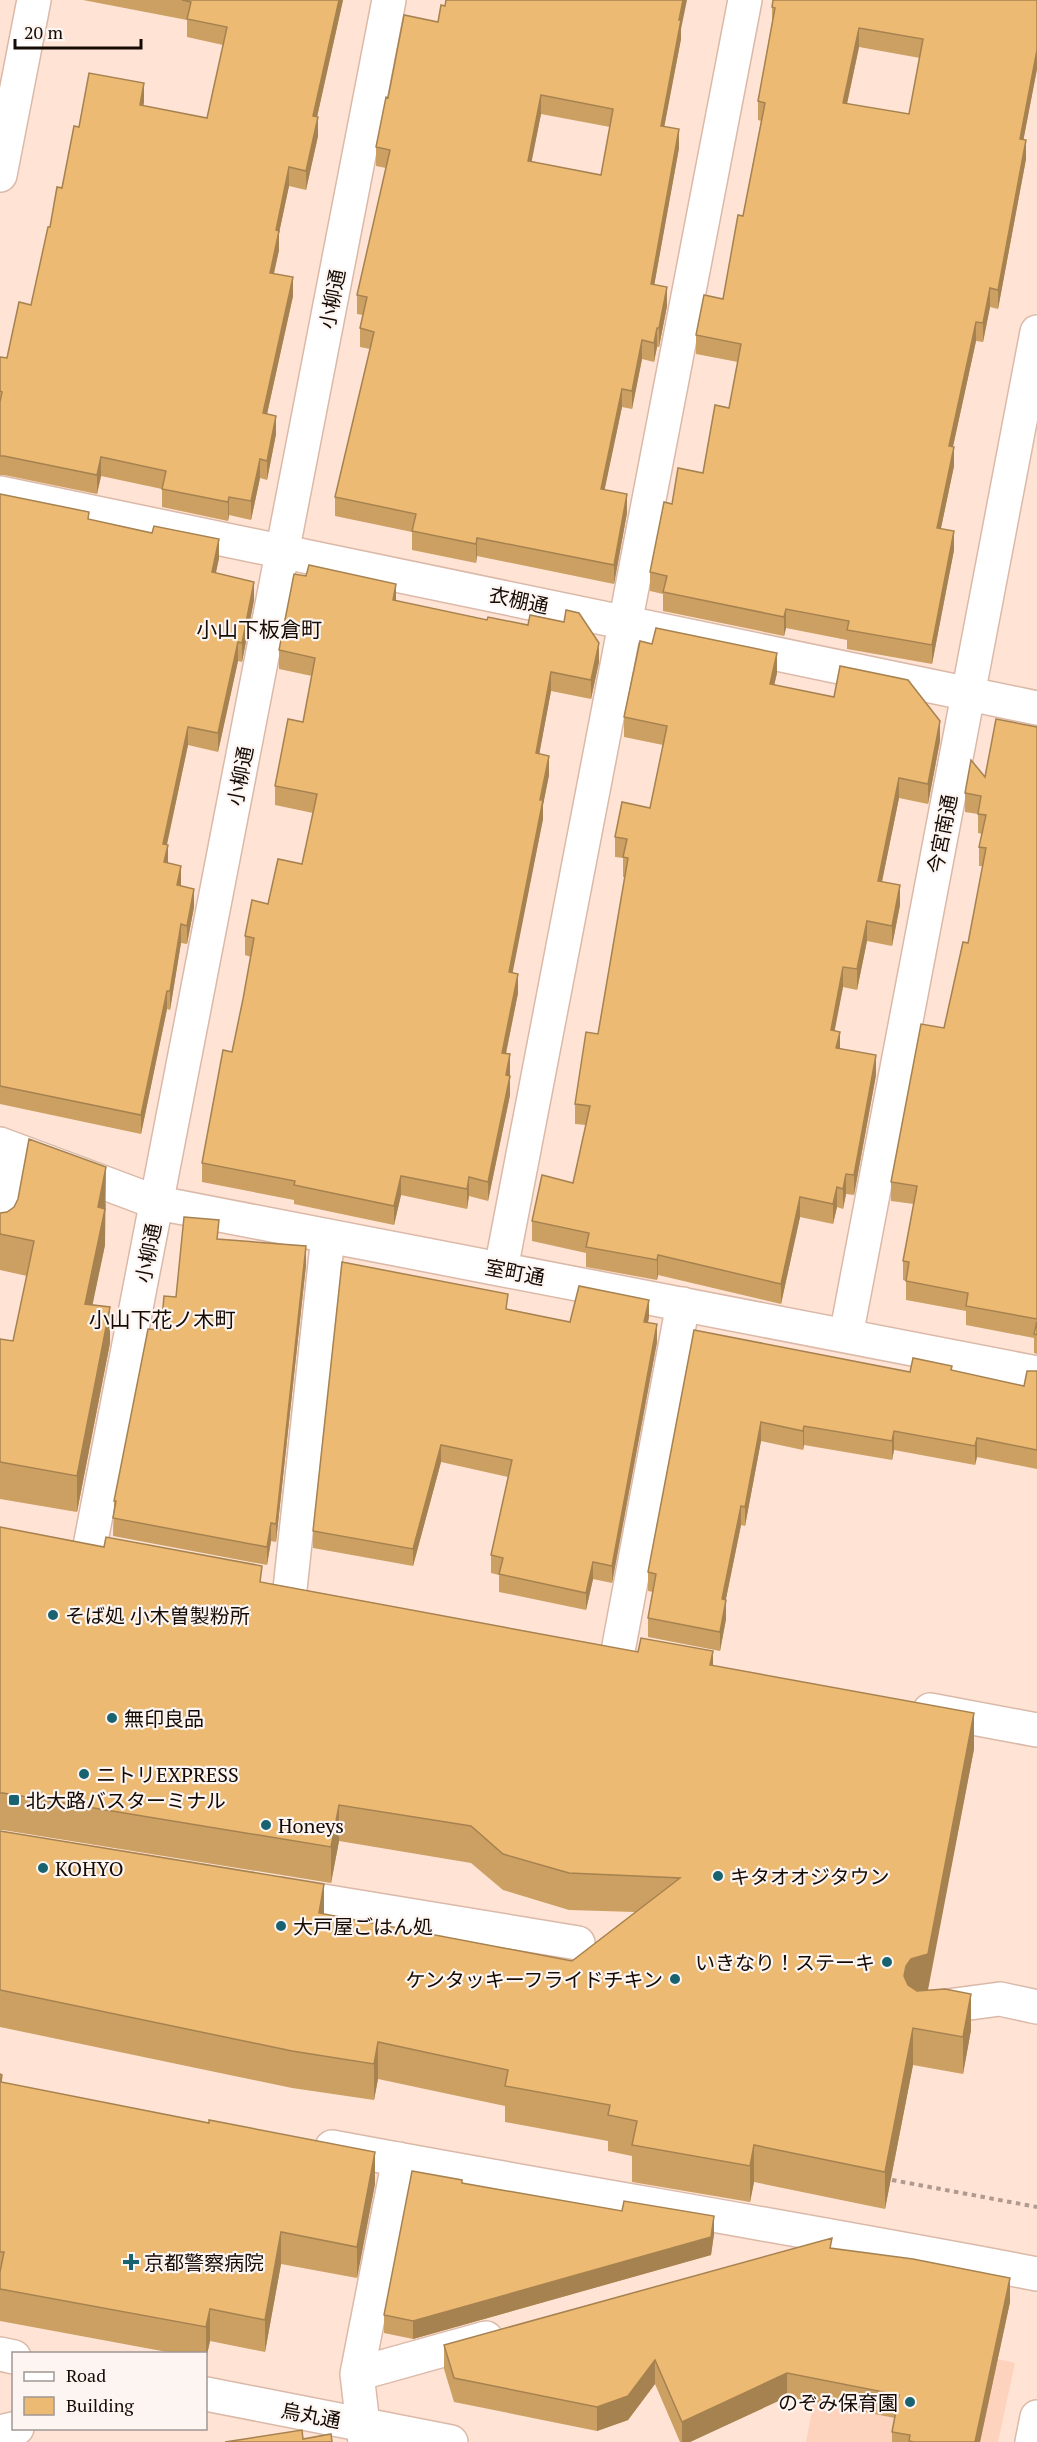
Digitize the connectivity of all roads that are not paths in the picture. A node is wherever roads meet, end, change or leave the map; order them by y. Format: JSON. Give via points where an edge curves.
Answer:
{"nodes":[{"id":1,"x":34,"y":0,"type":"edge"},
{"id":2,"x":389,"y":0,"type":"edge"},
{"id":3,"x":745,"y":0,"type":"edge"},
{"id":4,"x":0,"y":175,"type":"edge"},
{"id":5,"x":1037,"y":332,"type":"edge"},
{"id":6,"x":0,"y":493,"type":"edge"},
{"id":7,"x":283,"y":552,"type":"junction"},
{"id":8,"x":625,"y":622,"type":"junction"},
{"id":9,"x":968,"y":694,"type":"junction"},
{"id":10,"x":1037,"y":708,"type":"edge"},
{"id":11,"x":8,"y":1147,"type":"edge"},
{"id":12,"x":158,"y":1203,"type":"junction"},
{"id":13,"x":0,"y":1231,"type":"edge"},
{"id":14,"x":328,"y":1236,"type":"junction"},
{"id":15,"x":501,"y":1269,"type":"junction"},
{"id":16,"x":683,"y":1304,"type":"junction"},
{"id":17,"x":846,"y":1336,"type":"junction"},
{"id":18,"x":1037,"y":1373,"type":"edge"},
{"id":19,"x":56,"y":1545,"type":"edge"},
{"id":20,"x":89,"y":1551,"type":"junction"},
{"id":21,"x":123,"y":1558,"type":"edge"},
{"id":22,"x":257,"y":1583,"type":"edge"},
{"id":23,"x":652,"y":1658,"type":"edge"},
{"id":24,"x":897,"y":1704,"type":"edge"},
{"id":25,"x":1037,"y":1730,"type":"edge"},
{"id":26,"x":248,"y":1889,"type":"edge"},
{"id":27,"x":578,"y":1943,"type":"dead end"},
{"id":28,"x":1037,"y":2007,"type":"edge"},
{"id":29,"x":923,"y":2010,"type":"edge"},
{"id":30,"x":305,"y":2142,"type":"edge"},
{"id":31,"x":399,"y":2159,"type":"junction"},
{"id":32,"x":843,"y":2236,"type":"junction"},
{"id":33,"x":775,"y":2256,"type":"edge"},
{"id":34,"x":1037,"y":2274,"type":"edge"},
{"id":35,"x":515,"y":2329,"type":"edge"},
{"id":36,"x":357,"y":2374,"type":"junction"},
{"id":37,"x":207,"y":2394,"type":"edge"},
{"id":38,"x":1037,"y":2417,"type":"edge"},
{"id":39,"x":363,"y":2433,"type":"edge"},
{"id":40,"x":451,"y":2442,"type":"edge"},
{"id":41,"x":1032,"y":2442,"type":"edge"}],
"edges":[{"from":1,"to":4,"type":"street"},
{"from":2,"to":7,"type":"street","name":"小柳通"},
{"from":3,"to":8,"type":"street"},
{"from":5,"to":9,"type":"street","name":"今宮南通"},
{"from":6,"to":7,"type":"street","name":"衣棚通"},
{"from":7,"to":8,"type":"street","name":"衣棚通"},
{"from":7,"to":12,"type":"street","name":"小柳通"},
{"from":8,"to":9,"type":"street","name":"衣棚通"},
{"from":8,"to":15,"type":"street"},
{"from":9,"to":10,"type":"street","name":"衣棚通"},
{"from":9,"to":17,"type":"street","name":"今宮南通"},
{"from":11,"to":12,"type":"street","name":"室町通"},
{"from":11,"to":13,"type":"street"},
{"from":12,"to":14,"type":"street","name":"室町通"},
{"from":12,"to":20,"type":"street","name":"小柳通"},
{"from":14,"to":15,"type":"street","name":"室町通"},
{"from":14,"to":22,"type":"street","via":[[302,1591]]},
{"from":15,"to":16,"type":"street","name":"室町通"},
{"from":16,"to":17,"type":"street","name":"室町通"},
{"from":16,"to":23,"type":"street","via":[[606,1649]]},
{"from":17,"to":18,"type":"street","name":"室町通"},
{"from":19,"to":20,"type":"street"},
{"from":20,"to":21,"type":"street"},
{"from":24,"to":25,"type":"street"},
{"from":26,"to":27,"type":"street"},
{"from":28,"to":29,"type":"street","via":[[1000,1999]]},
{"from":30,"to":31,"type":"street"},
{"from":31,"to":32,"type":"street"},
{"from":31,"to":36,"type":"street"},
{"from":32,"to":33,"type":"street"},
{"from":32,"to":34,"type":"street"},
{"from":35,"to":36,"type":"street"},
{"from":36,"to":39,"type":"street"},
{"from":37,"to":39,"type":"street","name":"烏丸通"},
{"from":38,"to":41,"type":"street"},
{"from":39,"to":40,"type":"street","name":"烏丸通"}]}
